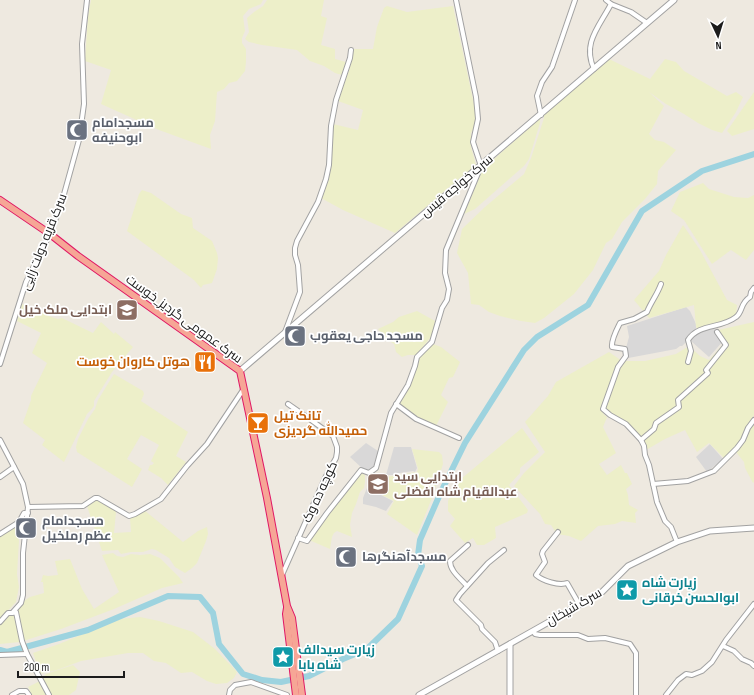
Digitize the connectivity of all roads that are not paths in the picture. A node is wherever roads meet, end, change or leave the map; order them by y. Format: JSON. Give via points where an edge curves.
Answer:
{"nodes":[{"id":1,"x":87,"y":0,"type":"edge"},
{"id":2,"x":456,"y":0,"type":"edge"},
{"id":3,"x":575,"y":0,"type":"edge"},
{"id":4,"x":606,"y":0,"type":"edge"},
{"id":5,"x":674,"y":0,"type":"edge"},
{"id":6,"x":611,"y":4,"type":"junction"},
{"id":7,"x":647,"y":23,"type":"junction"},
{"id":8,"x":351,"y":50,"type":"dead end"},
{"id":9,"x":594,"y":69,"type":"junction"},
{"id":10,"x":541,"y":114,"type":"junction"},
{"id":11,"x":481,"y":166,"type":"junction"},
{"id":12,"x":0,"y":200,"type":"edge"},
{"id":13,"x":50,"y":234,"type":"junction"},
{"id":14,"x":661,"y":284,"type":"dead end"},
{"id":15,"x":754,"y":288,"type":"edge"},
{"id":16,"x":717,"y":332,"type":"dead end"},
{"id":17,"x":285,"y":333,"type":"junction"},
{"id":18,"x":688,"y":362,"type":"dead end"},
{"id":19,"x":0,"y":364,"type":"edge"},
{"id":20,"x":240,"y":371,"type":"junction"},
{"id":21,"x":243,"y":390,"type":"junction"},
{"id":22,"x":288,"y":404,"type":"dead end"},
{"id":23,"x":396,"y":404,"type":"junction"},
{"id":24,"x":754,"y":420,"type":"edge"},
{"id":25,"x":459,"y":438,"type":"dead end"},
{"id":26,"x":0,"y":440,"type":"edge"},
{"id":27,"x":641,"y":440,"type":"junction"},
{"id":28,"x":5,"y":448,"type":"junction"},
{"id":29,"x":0,"y":452,"type":"edge"},
{"id":30,"x":14,"y":467,"type":"junction"},
{"id":31,"x":0,"y":477,"type":"edge"},
{"id":32,"x":653,"y":484,"type":"junction"},
{"id":33,"x":28,"y":507,"type":"junction"},
{"id":34,"x":28,"y":513,"type":"junction"},
{"id":35,"x":754,"y":528,"type":"edge"},
{"id":36,"x":558,"y":532,"type":"dead end"},
{"id":37,"x":0,"y":534,"type":"edge"},
{"id":38,"x":298,"y":538,"type":"junction"},
{"id":39,"x":677,"y":542,"type":"junction"},
{"id":40,"x":468,"y":545,"type":"dead end"},
{"id":41,"x":504,"y":550,"type":"dead end"},
{"id":42,"x":282,"y":575,"type":"junction"},
{"id":43,"x":467,"y":586,"type":"junction"},
{"id":44,"x":579,"y":604,"type":"junction"},
{"id":45,"x":754,"y":604,"type":"edge"},
{"id":46,"x":12,"y":613,"type":"junction"},
{"id":47,"x":0,"y":622,"type":"edge"},
{"id":48,"x":533,"y":631,"type":"junction"},
{"id":49,"x":510,"y":644,"type":"junction"},
{"id":50,"x":723,"y":646,"type":"junction"},
{"id":51,"x":498,"y":651,"type":"junction"},
{"id":52,"x":27,"y":654,"type":"junction"},
{"id":53,"x":0,"y":655,"type":"edge"},
{"id":54,"x":295,"y":661,"type":"junction"},
{"id":55,"x":754,"y":666,"type":"edge"},
{"id":56,"x":12,"y":695,"type":"edge"},
{"id":57,"x":29,"y":695,"type":"edge"},
{"id":58,"x":49,"y":695,"type":"edge"},
{"id":59,"x":229,"y":695,"type":"edge"},
{"id":60,"x":287,"y":695,"type":"edge"},
{"id":61,"x":296,"y":695,"type":"edge"},
{"id":62,"x":302,"y":695,"type":"edge"},
{"id":63,"x":419,"y":695,"type":"edge"},
{"id":64,"x":510,"y":695,"type":"edge"},
{"id":65,"x":636,"y":695,"type":"edge"},
{"id":66,"x":666,"y":695,"type":"edge"}],
"edges":[{"from":1,"to":13,"type":"street","name":"سرک قریه دولت زایی","via":[[82,44],[84,104],[79,140]]},
{"from":2,"to":11,"type":"street","via":[[476,97],[478,119],[473,142]]},
{"from":3,"to":10,"type":"street","via":[[552,67],[536,96]]},
{"from":4,"to":6,"type":"street"},
{"from":5,"to":7,"type":"street","name":"سرک خواجه قیس"},
{"from":6,"to":7,"type":"street","via":[[632,12]]},
{"from":6,"to":9,"type":"street","via":[[590,42],[590,61]]},
{"from":7,"to":9,"type":"street","name":"سرک خواجه قیس"},
{"from":8,"to":17,"type":"street","via":[[336,100],[326,179],[318,202],[294,248],[300,292]]},
{"from":9,"to":10,"type":"street","name":"سرک خواجه قیس"},
{"from":10,"to":11,"type":"street","name":"سرک خواجه قیس"},
{"from":11,"to":17,"type":"street","name":"سرک خواجه قیس"},
{"from":11,"to":23,"type":"street","via":[[446,250],[445,273],[449,289],[432,342],[417,357],[413,373]]},
{"from":12,"to":13,"type":"highway","name":"سرک عمومی گردیز_خوست"},
{"from":13,"to":19,"type":"street","name":"سرک قریه دولت زایی","via":[[26,282]]},
{"from":13,"to":20,"type":"highway","name":"سرک عمومی گردیز_خوست"},
{"from":14,"to":27,"type":"street","via":[[647,312],[620,324],[611,343],[614,348],[626,349],[626,356],[618,367],[603,409],[626,424]]},
{"from":15,"to":18,"type":"street","via":[[750,297],[744,300],[737,317],[692,333],[688,340],[691,351]]},
{"from":16,"to":27,"type":"street","via":[[726,345],[706,370],[708,374],[678,400],[679,407],[656,423],[654,429]]},
{"from":17,"to":20,"type":"street","name":"سرک خواجه قیس"},
{"from":20,"to":21,"type":"highway","name":"سرک عمومی گردیز_خوست"},
{"from":21,"to":33,"type":"street","via":[[207,444],[161,499],[135,514],[129,516],[98,498],[84,506]]},
{"from":21,"to":42,"type":"highway","name":"سرک عمومی گردیز_خوست"},
{"from":22,"to":38,"type":"street","name":"کوچه ده وک","via":[[333,436],[337,447],[336,458]]},
{"from":23,"to":25,"type":"street","via":[[416,418]]},
{"from":23,"to":38,"type":"street","via":[[391,413],[376,468],[369,473],[361,470],[307,541]]},
{"from":24,"to":32,"type":"street","via":[[737,448],[714,471],[688,481]]},
{"from":26,"to":28,"type":"street"},
{"from":27,"to":32,"type":"street"},
{"from":28,"to":29,"type":"street"},
{"from":28,"to":30,"type":"street"},
{"from":30,"to":31,"type":"street"},
{"from":30,"to":33,"type":"street","via":[[24,484]]},
{"from":32,"to":39,"type":"street","via":[[657,502]]},
{"from":33,"to":34,"type":"street"},
{"from":34,"to":37,"type":"street","via":[[24,513],[18,522]]},
{"from":34,"to":46,"type":"street","via":[[23,553],[24,595]]},
{"from":35,"to":39,"type":"street","name":"سرک شیخان","via":[[710,531]]},
{"from":36,"to":44,"type":"street","via":[[543,551],[545,562],[536,575],[562,585],[567,583]]},
{"from":38,"to":42,"type":"street","name":"کوچه ده وک"},
{"from":39,"to":44,"type":"street","name":"سرک شیخان","via":[[628,566],[602,592]]},
{"from":40,"to":43,"type":"street","via":[[449,562],[451,569]]},
{"from":41,"to":43,"type":"street"},
{"from":42,"to":54,"type":"highway","name":"سرک عمومی گردیز_خوست","via":[[287,606],[292,618]]},
{"from":43,"to":51,"type":"street","via":[[456,600],[481,625],[495,642]]},
{"from":44,"to":48,"type":"street","name":"سرک شیخان"},
{"from":45,"to":50,"type":"street"},
{"from":46,"to":47,"type":"street","via":[[8,613]]},
{"from":46,"to":52,"type":"street","via":[[16,612]]},
{"from":48,"to":49,"type":"street","name":"سرک شیخان"},
{"from":48,"to":65,"type":"street","via":[[540,635],[578,635],[588,639],[605,638],[630,644],[636,653]]},
{"from":49,"to":51,"type":"street","name":"سرک شیخان"},
{"from":49,"to":64,"type":"street"},
{"from":50,"to":55,"type":"street"},
{"from":50,"to":66,"type":"street","via":[[702,671],[692,675],[686,674]]},
{"from":51,"to":63,"type":"street","name":"سرک شیخان"},
{"from":52,"to":53,"type":"street"},
{"from":52,"to":58,"type":"street"},
{"from":54,"to":61,"type":"highway","name":"سرک عمومی گردیز_خوست"},
{"from":54,"to":62,"type":"highway","name":"سرک عمومی گردیز_خوست"},
{"from":56,"to":57,"type":"street","via":[[19,691],[26,691]]},
{"from":59,"to":60,"type":"street","via":[[235,685],[251,682]]}]}
